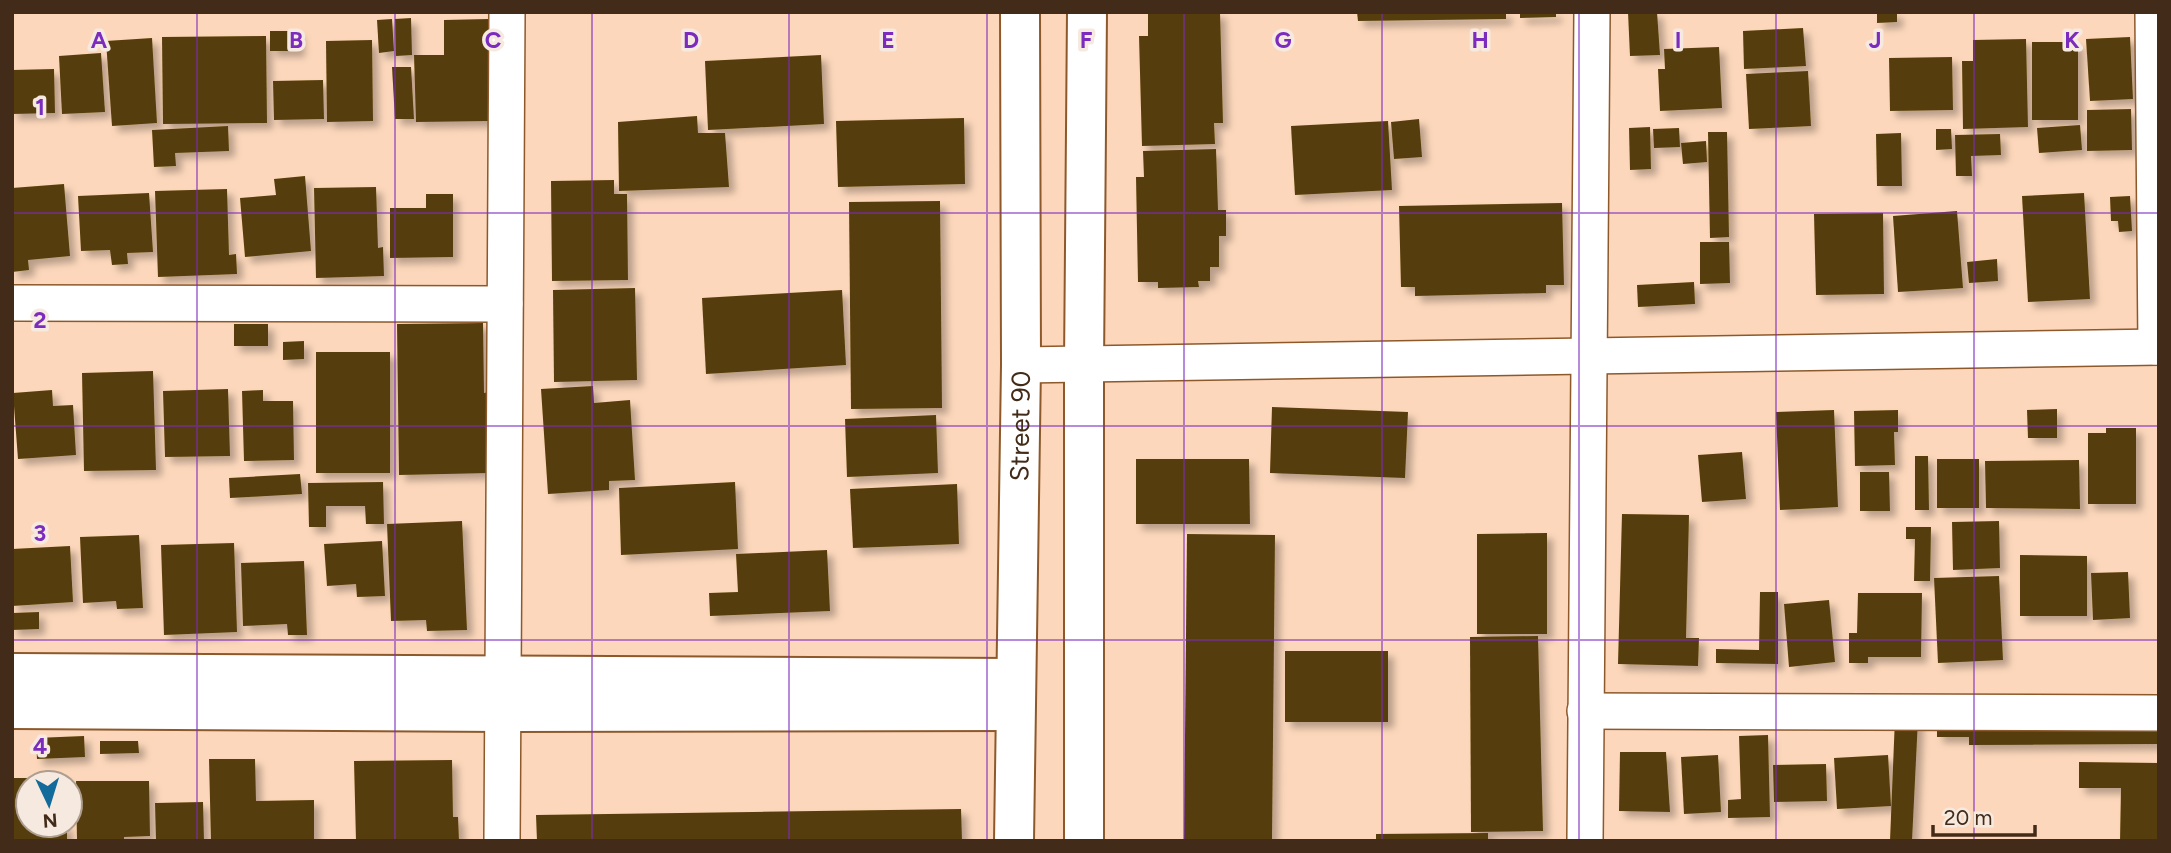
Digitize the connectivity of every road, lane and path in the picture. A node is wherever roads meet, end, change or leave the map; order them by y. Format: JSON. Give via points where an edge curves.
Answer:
{"nodes":[{"id":1,"x":507,"y":12,"type":"edge"},
{"id":2,"x":1020,"y":12,"type":"edge"},
{"id":3,"x":1087,"y":12,"type":"edge"},
{"id":4,"x":1592,"y":12,"type":"edge"},
{"id":5,"x":2153,"y":12,"type":"edge"},
{"id":6,"x":12,"y":303,"type":"edge"},
{"id":7,"x":505,"y":304,"type":"junction"},
{"id":8,"x":2157,"y":347,"type":"edge"},
{"id":9,"x":1589,"y":357,"type":"junction"},
{"id":10,"x":1021,"y":365,"type":"junction"},
{"id":11,"x":1084,"y":365,"type":"junction"},
{"id":12,"x":12,"y":673,"type":"edge"},
{"id":13,"x":502,"y":695,"type":"junction"},
{"id":14,"x":1015,"y":695,"type":"junction"},
{"id":15,"x":12,"y":709,"type":"edge"},
{"id":16,"x":1586,"y":711,"type":"junction"},
{"id":17,"x":2159,"y":713,"type":"edge"},
{"id":18,"x":502,"y":841,"type":"edge"},
{"id":19,"x":1014,"y":841,"type":"edge"},
{"id":20,"x":1084,"y":841,"type":"edge"},
{"id":21,"x":1585,"y":841,"type":"edge"}],
"edges":[{"from":1,"to":7,"type":"street"},
{"from":2,"to":10,"type":"main road","name":"Street 90"},
{"from":3,"to":11,"type":"main road"},
{"from":4,"to":9,"type":"street"},
{"from":5,"to":8,"type":"street"},
{"from":6,"to":7,"type":"street"},
{"from":7,"to":13,"type":"street"},
{"from":8,"to":9,"type":"street"},
{"from":9,"to":11,"type":"street"},
{"from":9,"to":16,"type":"street"},
{"from":10,"to":11,"type":"street"},
{"from":10,"to":14,"type":"main road","name":"Street 90"},
{"from":11,"to":20,"type":"main road"},
{"from":12,"to":13,"type":"main road"},
{"from":13,"to":14,"type":"main road"},
{"from":13,"to":15,"type":"main road"},
{"from":13,"to":18,"type":"street"},
{"from":14,"to":19,"type":"main road","name":"Street 90"},
{"from":16,"to":17,"type":"street"},
{"from":16,"to":21,"type":"street"}]}
